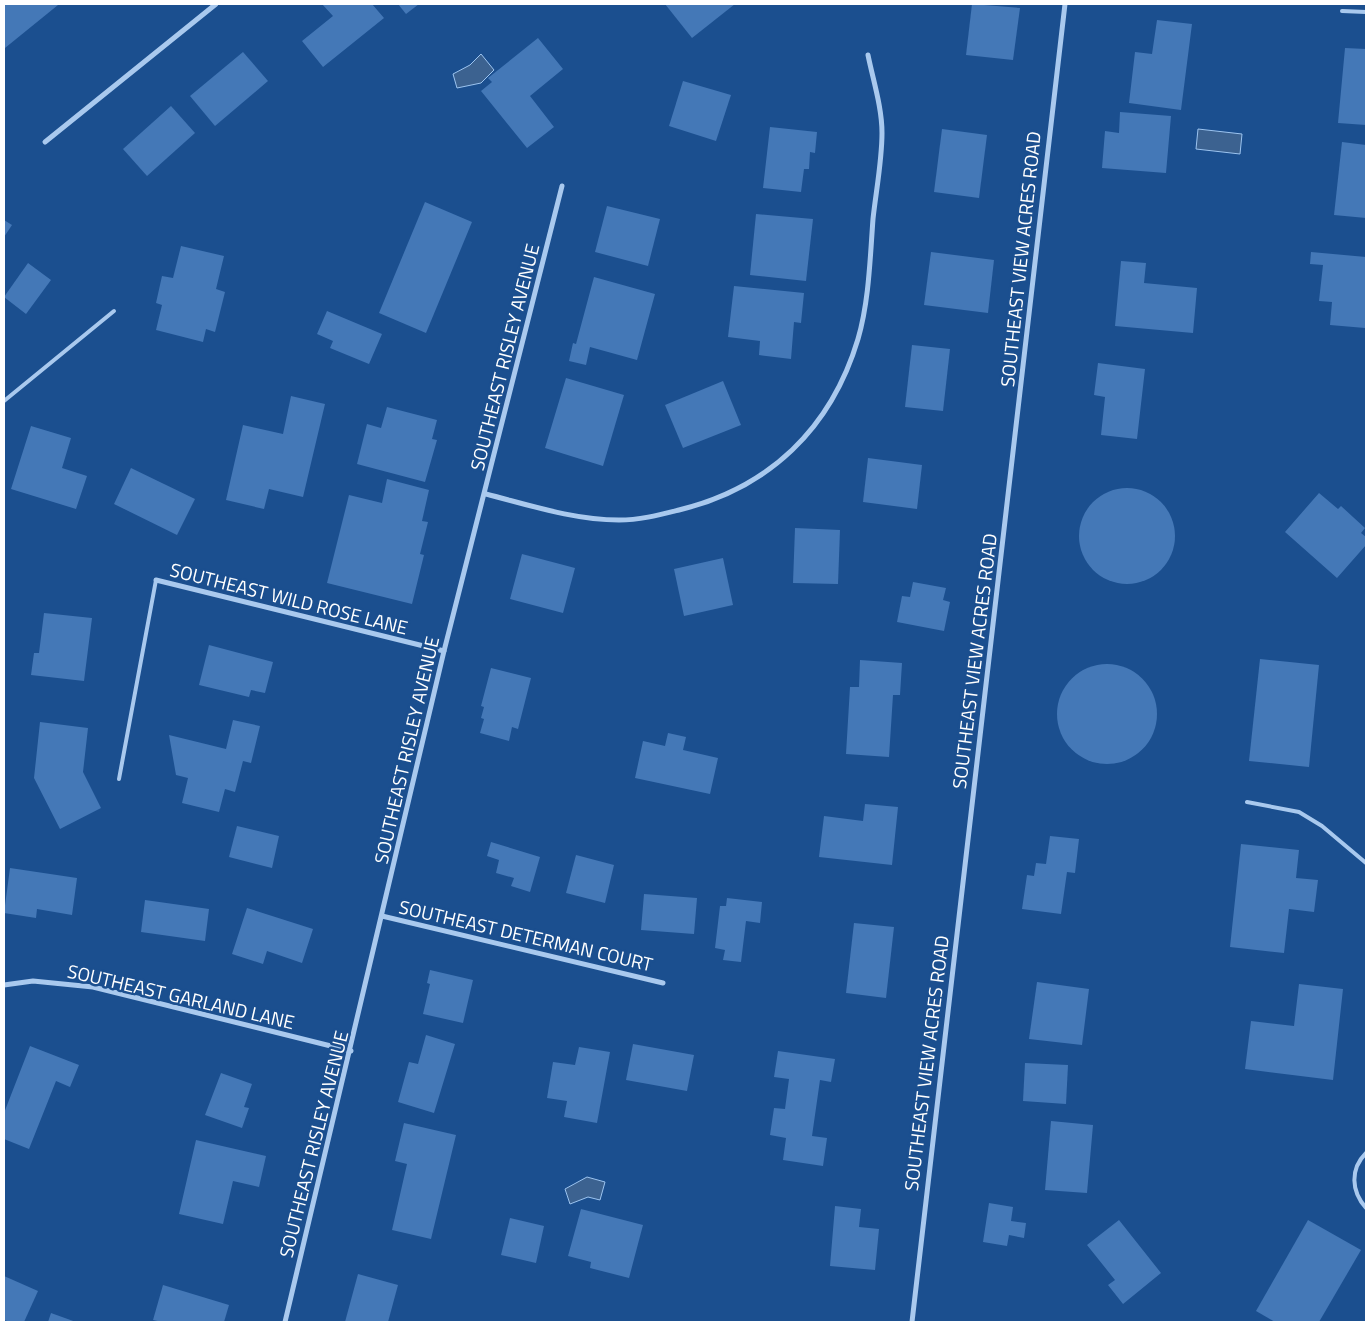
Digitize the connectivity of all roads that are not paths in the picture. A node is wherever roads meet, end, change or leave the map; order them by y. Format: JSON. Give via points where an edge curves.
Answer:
{"nodes":[{"id":1,"x":216,"y":4,"type":"edge"},
{"id":2,"x":1065,"y":4,"type":"edge"},
{"id":3,"x":1342,"y":11,"type":"dead end"},
{"id":4,"x":1366,"y":12,"type":"edge"},
{"id":5,"x":868,"y":54,"type":"dead end"},
{"id":6,"x":45,"y":142,"type":"dead end"},
{"id":7,"x":562,"y":186,"type":"dead end"},
{"id":8,"x":114,"y":310,"type":"dead end"},
{"id":9,"x":4,"y":401,"type":"edge"},
{"id":10,"x":486,"y":494,"type":"junction"},
{"id":11,"x":156,"y":580,"type":"joint"},
{"id":12,"x":444,"y":651,"type":"junction"},
{"id":13,"x":119,"y":779,"type":"dead end"},
{"id":14,"x":1247,"y":802,"type":"dead end"},
{"id":15,"x":1366,"y":863,"type":"edge"},
{"id":16,"x":382,"y":916,"type":"junction"},
{"id":17,"x":663,"y":983,"type":"dead end"},
{"id":18,"x":4,"y":985,"type":"edge"},
{"id":19,"x":351,"y":1051,"type":"junction"},
{"id":20,"x":1366,"y":1152,"type":"edge"},
{"id":21,"x":1366,"y":1208,"type":"edge"},
{"id":22,"x":285,"y":1322,"type":"edge"},
{"id":23,"x":912,"y":1322,"type":"edge"}],
"edges":[{"from":1,"to":6,"type":"street"},
{"from":2,"to":23,"type":"street","name":"SOUTHEAST VIEW ACRES ROAD"},
{"from":3,"to":4,"type":"lane"},
{"from":5,"to":10,"type":"street","via":[[882,132],[866,292],[858,338],[844,378],[826,413],[789,455],[753,482],[710,503],[652,517],[588,518]]},
{"from":7,"to":10,"type":"street","name":"SOUTHEAST RISLEY AVENUE"},
{"from":8,"to":9,"type":"lane"},
{"from":10,"to":12,"type":"street","name":"SOUTHEAST RISLEY AVENUE"},
{"from":11,"to":12,"type":"street","name":"SOUTHEAST WILD ROSE LANE"},
{"from":11,"to":13,"type":"lane"},
{"from":12,"to":16,"type":"street","name":"SOUTHEAST RISLEY AVENUE"},
{"from":14,"to":15,"type":"lane","via":[[1299,812],[1322,826]]},
{"from":16,"to":17,"type":"street","name":"SOUTHEAST DETERMAN COURT"},
{"from":16,"to":19,"type":"street","name":"SOUTHEAST RISLEY AVENUE"},
{"from":18,"to":19,"type":"street","name":"SOUTHEAST GARLAND LANE","via":[[33,981],[93,987]]},
{"from":19,"to":22,"type":"street","name":"SOUTHEAST RISLEY AVENUE"},
{"from":20,"to":21,"type":"lane","via":[[1353,1176],[1359,1200]]}]}
